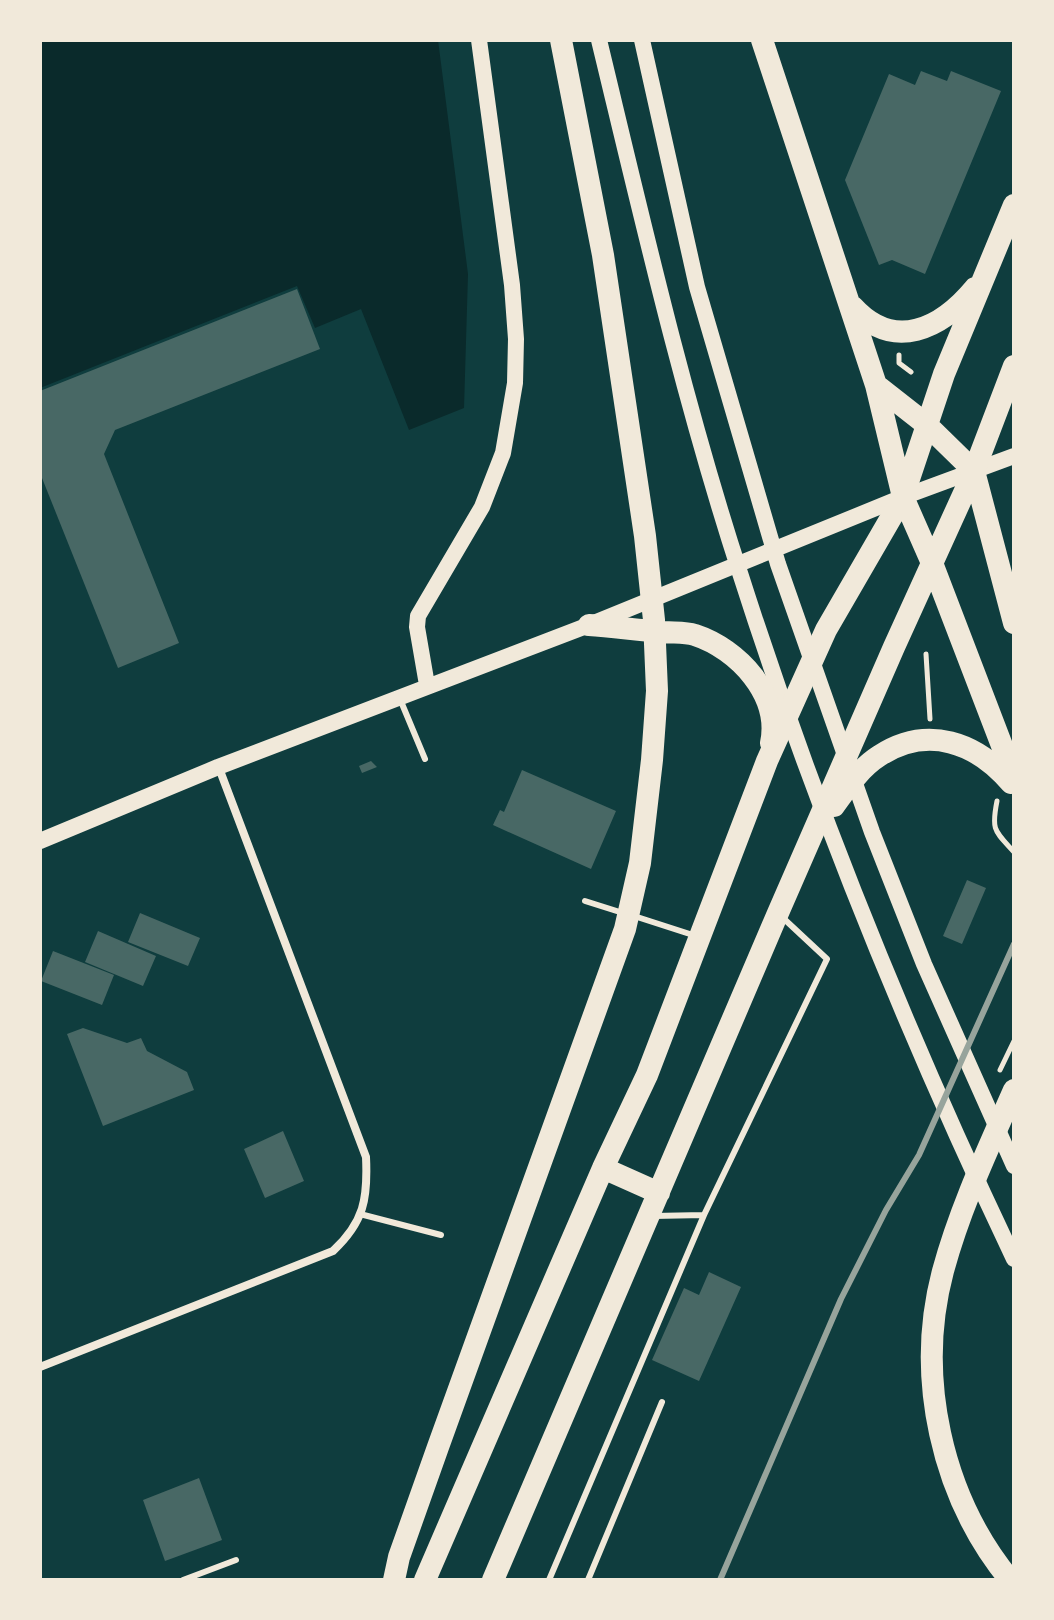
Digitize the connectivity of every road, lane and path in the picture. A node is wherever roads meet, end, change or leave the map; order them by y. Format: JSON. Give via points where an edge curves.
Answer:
{"nodes":[{"id":1,"x":479,"y":40,"type":"edge"},
{"id":2,"x":561,"y":40,"type":"edge"},
{"id":3,"x":599,"y":40,"type":"edge"},
{"id":4,"x":642,"y":40,"type":"edge"},
{"id":5,"x":762,"y":40,"type":"edge"},
{"id":6,"x":1014,"y":205,"type":"edge"},
{"id":7,"x":988,"y":272,"type":"junction"},
{"id":8,"x":850,"y":303,"type":"junction"},
{"id":9,"x":899,"y":351,"type":"dead end"},
{"id":10,"x":1014,"y":366,"type":"edge"},
{"id":11,"x":911,"y":372,"type":"dead end"},
{"id":12,"x":876,"y":385,"type":"junction"},
{"id":13,"x":927,"y":425,"type":"junction"},
{"id":14,"x":1014,"y":456,"type":"edge"},
{"id":15,"x":974,"y":471,"type":"junction"},
{"id":16,"x":903,"y":497,"type":"junction"},
{"id":17,"x":932,"y":563,"type":"junction"},
{"id":18,"x":1014,"y":623,"type":"edge"},
{"id":19,"x":589,"y":625,"type":"junction"},
{"id":20,"x":936,"y":649,"type":"dead end"},
{"id":21,"x":918,"y":654,"type":"dead end"},
{"id":22,"x":926,"y":654,"type":"junction"},
{"id":23,"x":427,"y":685,"type":"junction"},
{"id":24,"x":399,"y":696,"type":"junction"},
{"id":25,"x":930,"y":720,"type":"dead end"},
{"id":26,"x":425,"y":759,"type":"dead end"},
{"id":27,"x":767,"y":761,"type":"junction"},
{"id":28,"x":218,"y":767,"type":"junction"},
{"id":29,"x":1014,"y":777,"type":"edge"},
{"id":30,"x":1014,"y":786,"type":"edge"},
{"id":31,"x":988,"y":789,"type":"dead end"},
{"id":32,"x":812,"y":836,"type":"junction"},
{"id":33,"x":40,"y":841,"type":"edge"},
{"id":34,"x":1014,"y":852,"type":"edge"},
{"id":35,"x":585,"y":901,"type":"dead end"},
{"id":36,"x":778,"y":913,"type":"junction"},
{"id":37,"x":699,"y":937,"type":"junction"},
{"id":38,"x":1014,"y":1090,"type":"edge"},
{"id":39,"x":1014,"y":1131,"type":"edge"},
{"id":40,"x":981,"y":1164,"type":"junction"},
{"id":41,"x":1014,"y":1166,"type":"edge"},
{"id":42,"x":603,"y":1168,"type":"junction"},
{"id":43,"x":659,"y":1193,"type":"junction"},
{"id":44,"x":360,"y":1214,"type":"junction"},
{"id":45,"x":704,"y":1215,"type":"junction"},
{"id":46,"x":649,"y":1216,"type":"junction"},
{"id":47,"x":441,"y":1235,"type":"dead end"},
{"id":48,"x":1014,"y":1259,"type":"edge"},
{"id":49,"x":40,"y":1367,"type":"edge"},
{"id":50,"x":662,"y":1402,"type":"dead end"},
{"id":51,"x":236,"y":1560,"type":"dead end"},
{"id":52,"x":183,"y":1580,"type":"edge"},
{"id":53,"x":394,"y":1580,"type":"edge"},
{"id":54,"x":425,"y":1580,"type":"edge"},
{"id":55,"x":493,"y":1580,"type":"edge"},
{"id":56,"x":549,"y":1580,"type":"edge"},
{"id":57,"x":588,"y":1580,"type":"edge"},
{"id":58,"x":1010,"y":1580,"type":"edge"}],
"edges":[{"from":1,"to":23,"type":"main road","via":[[512,285],[515,383],[503,453],[482,507],[418,616]]},
{"from":2,"to":53,"type":"highway","via":[[603,255],[650,573],[657,691],[640,863],[625,929]]},
{"from":3,"to":48,"type":"main road","via":[[698,434],[739,572],[841,859],[952,1127]]},
{"from":4,"to":41,"type":"main road","via":[[697,287],[783,579],[872,832]]},
{"from":5,"to":8,"type":"highway"},
{"from":6,"to":7,"type":"highway"},
{"from":7,"to":8,"type":"highway","via":[[949,314],[923,328],[887,332],[866,321]]},
{"from":7,"to":13,"type":"highway"},
{"from":8,"to":12,"type":"highway"},
{"from":9,"to":11,"type":"path","via":[[899,363]]},
{"from":10,"to":15,"type":"highway"},
{"from":12,"to":13,"type":"highway"},
{"from":12,"to":16,"type":"highway"},
{"from":13,"to":15,"type":"highway"},
{"from":13,"to":16,"type":"highway"},
{"from":14,"to":15,"type":"main road"},
{"from":15,"to":16,"type":"main road"},
{"from":15,"to":17,"type":"highway"},
{"from":15,"to":18,"type":"highway"},
{"from":16,"to":17,"type":"highway"},
{"from":16,"to":19,"type":"main road"},
{"from":16,"to":27,"type":"highway","via":[[826,630]]},
{"from":17,"to":29,"type":"highway"},
{"from":17,"to":32,"type":"highway"},
{"from":19,"to":23,"type":"main road"},
{"from":19,"to":27,"type":"highway","via":[[692,634],[737,659],[766,696],[772,736]]},
{"from":20,"to":22,"type":"path"},
{"from":21,"to":22,"type":"path"},
{"from":22,"to":25,"type":"path"},
{"from":23,"to":24,"type":"main road"},
{"from":24,"to":26,"type":"lane"},
{"from":24,"to":28,"type":"main road"},
{"from":27,"to":37,"type":"highway"},
{"from":28,"to":33,"type":"main road"},
{"from":28,"to":44,"type":"street","via":[[366,1157],[368,1190]]},
{"from":30,"to":32,"type":"highway","via":[[982,755],[963,745],[929,740],[905,745],[867,765]]},
{"from":31,"to":34,"type":"path","via":[[997,801],[997,836]]},
{"from":32,"to":36,"type":"highway"},
{"from":35,"to":37,"type":"lane"},
{"from":36,"to":43,"type":"highway"},
{"from":36,"to":45,"type":"lane","via":[[827,959]]},
{"from":37,"to":42,"type":"highway","via":[[647,1075]]},
{"from":38,"to":40,"type":"highway"},
{"from":39,"to":40,"type":"main road"},
{"from":40,"to":58,"type":"highway","via":[[943,1271],[935,1310],[933,1388],[949,1469],[980,1536]]},
{"from":42,"to":43,"type":"highway"},
{"from":42,"to":54,"type":"highway"},
{"from":43,"to":46,"type":"highway"},
{"from":44,"to":47,"type":"lane"},
{"from":44,"to":49,"type":"street","via":[[333,1251]]},
{"from":45,"to":46,"type":"lane"},
{"from":45,"to":56,"type":"lane"},
{"from":46,"to":55,"type":"highway"},
{"from":50,"to":57,"type":"lane"},
{"from":51,"to":52,"type":"lane"}]}
